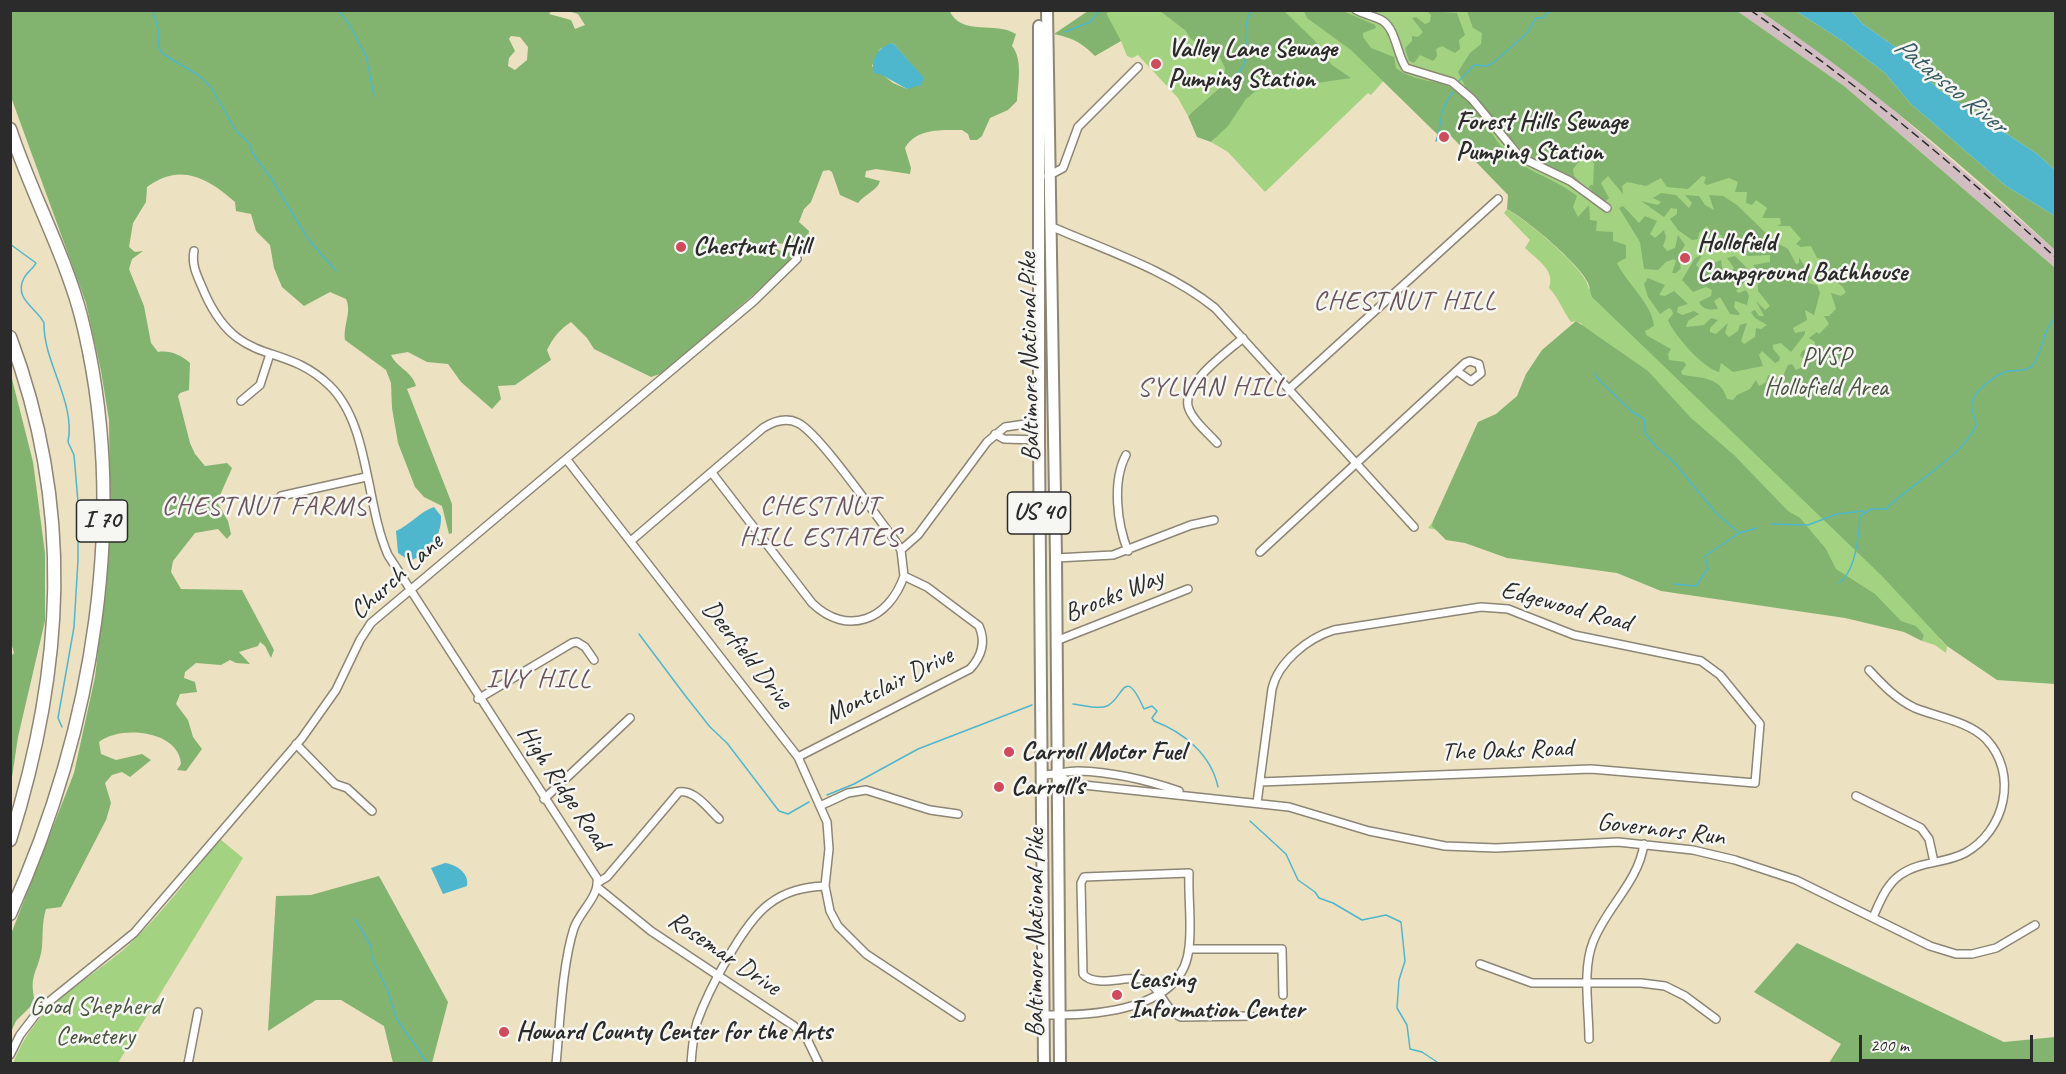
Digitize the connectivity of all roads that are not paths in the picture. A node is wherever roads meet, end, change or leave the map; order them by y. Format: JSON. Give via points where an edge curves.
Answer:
{"nodes":[{"id":1,"x":1039,"y":10,"type":"edge"},
{"id":2,"x":1047,"y":10,"type":"edge"},
{"id":3,"x":1356,"y":10,"type":"edge"},
{"id":4,"x":1138,"y":67,"type":"dead end"},
{"id":5,"x":10,"y":129,"type":"edge"},
{"id":6,"x":1048,"y":176,"type":"junction"},
{"id":7,"x":1498,"y":200,"type":"dead end"},
{"id":8,"x":1607,"y":208,"type":"dead end"},
{"id":9,"x":1050,"y":226,"type":"junction"},
{"id":10,"x":194,"y":251,"type":"dead end"},
{"id":11,"x":797,"y":259,"type":"dead end"},
{"id":12,"x":10,"y":337,"type":"edge"},
{"id":13,"x":1243,"y":338,"type":"junction"},
{"id":14,"x":270,"y":354,"type":"junction"},
{"id":15,"x":1457,"y":371,"type":"junction"},
{"id":16,"x":1289,"y":389,"type":"junction"},
{"id":17,"x":241,"y":401,"type":"dead end"},
{"id":18,"x":1039,"y":422,"type":"junction"},
{"id":19,"x":995,"y":434,"type":"junction"},
{"id":20,"x":1039,"y":440,"type":"junction"},
{"id":21,"x":1217,"y":443,"type":"dead end"},
{"id":22,"x":1126,"y":455,"type":"dead end"},
{"id":23,"x":567,"y":460,"type":"junction"},
{"id":24,"x":1356,"y":462,"type":"junction"},
{"id":25,"x":712,"y":472,"type":"junction"},
{"id":26,"x":366,"y":477,"type":"junction"},
{"id":27,"x":281,"y":496,"type":"dead end"},
{"id":28,"x":1214,"y":520,"type":"dead end"},
{"id":29,"x":1414,"y":526,"type":"dead end"},
{"id":30,"x":632,"y":540,"type":"junction"},
{"id":31,"x":901,"y":550,"type":"junction"},
{"id":32,"x":1128,"y":550,"type":"junction"},
{"id":33,"x":1260,"y":552,"type":"dead end"},
{"id":34,"x":1056,"y":558,"type":"junction"},
{"id":35,"x":904,"y":576,"type":"junction"},
{"id":36,"x":409,"y":589,"type":"junction"},
{"id":37,"x":1188,"y":589,"type":"dead end"},
{"id":38,"x":1056,"y":641,"type":"junction"},
{"id":39,"x":594,"y":660,"type":"dead end"},
{"id":40,"x":1869,"y":670,"type":"dead end"},
{"id":41,"x":478,"y":699,"type":"junction"},
{"id":42,"x":630,"y":717,"type":"dead end"},
{"id":43,"x":296,"y":744,"type":"junction"},
{"id":44,"x":798,"y":757,"type":"junction"},
{"id":45,"x":1041,"y":775,"type":"junction"},
{"id":46,"x":1058,"y":776,"type":"junction"},
{"id":47,"x":1260,"y":782,"type":"junction"},
{"id":48,"x":1755,"y":783,"type":"joint"},
{"id":49,"x":1189,"y":795,"type":"junction"},
{"id":50,"x":1856,"y":796,"type":"dead end"},
{"id":51,"x":544,"y":799,"type":"junction"},
{"id":52,"x":1257,"y":803,"type":"junction"},
{"id":53,"x":822,"y":805,"type":"junction"},
{"id":54,"x":372,"y":811,"type":"dead end"},
{"id":55,"x":958,"y":814,"type":"dead end"},
{"id":56,"x":719,"y":819,"type":"dead end"},
{"id":57,"x":10,"y":840,"type":"edge"},
{"id":58,"x":1644,"y":844,"type":"junction"},
{"id":59,"x":1934,"y":862,"type":"junction"},
{"id":60,"x":597,"y":885,"type":"junction"},
{"id":61,"x":825,"y":886,"type":"junction"},
{"id":62,"x":10,"y":914,"type":"edge"},
{"id":63,"x":1873,"y":917,"type":"junction"},
{"id":64,"x":2035,"y":925,"type":"dead end"},
{"id":65,"x":1189,"y":949,"type":"junction"},
{"id":66,"x":1480,"y":964,"type":"dead end"},
{"id":67,"x":719,"y":975,"type":"junction"},
{"id":68,"x":1589,"y":984,"type":"junction"},
{"id":69,"x":1159,"y":993,"type":"junction"},
{"id":70,"x":1283,"y":996,"type":"dead end"},
{"id":71,"x":198,"y":1012,"type":"dead end"},
{"id":72,"x":1043,"y":1015,"type":"junction"},
{"id":73,"x":1059,"y":1015,"type":"junction"},
{"id":74,"x":1251,"y":1016,"type":"dead end"},
{"id":75,"x":961,"y":1017,"type":"dead end"},
{"id":76,"x":1716,"y":1019,"type":"dead end"},
{"id":77,"x":1589,"y":1039,"type":"dead end"},
{"id":78,"x":10,"y":1055,"type":"edge"},
{"id":79,"x":188,"y":1064,"type":"edge"},
{"id":80,"x":556,"y":1064,"type":"edge"},
{"id":81,"x":691,"y":1064,"type":"edge"},
{"id":82,"x":819,"y":1064,"type":"edge"},
{"id":83,"x":1044,"y":1064,"type":"edge"},
{"id":84,"x":1060,"y":1064,"type":"edge"}],
"edges":[{"from":1,"to":18,"type":"main road","name":"Baltimore National Pike","number":"US 40"},
{"from":2,"to":6,"type":"main road","name":"Baltimore National Pike","number":"US 40"},
{"from":3,"to":8,"type":"street","via":[[1390,27],[1406,69],[1452,82],[1472,99],[1520,157],[1570,182]]},
{"from":4,"to":6,"type":"street","via":[[1083,120],[1063,168]]},
{"from":5,"to":62,"type":"highway","number":"I 70","via":[[80,314],[97,400],[103,491],[94,621],[77,715],[56,795]]},
{"from":6,"to":9,"type":"main road","name":"Baltimore National Pike","number":"US 40"},
{"from":7,"to":16,"type":"street"},
{"from":9,"to":13,"type":"street","via":[[1193,291]]},
{"from":9,"to":34,"type":"main road","name":"Baltimore National Pike","number":"US 40"},
{"from":10,"to":14,"type":"street","name":"High Ridge Road","via":[[193,267],[219,320],[238,340]]},
{"from":11,"to":23,"type":"street","name":"Church Lane","via":[[754,301]]},
{"from":12,"to":57,"type":"highway","number":"I 70","via":[[26,379],[46,462],[56,568],[45,694],[30,772]]},
{"from":13,"to":16,"type":"street"},
{"from":13,"to":21,"type":"street","via":[[1189,391],[1191,413]]},
{"from":14,"to":17,"type":"street","via":[[260,385]]},
{"from":14,"to":26,"type":"street","name":"High Ridge Road","via":[[307,369],[337,393],[357,430]]},
{"from":15,"to":15,"type":"street","via":[[1470,361],[1481,368],[1476,380],[1468,381]]},
{"from":15,"to":24,"type":"street"},
{"from":16,"to":24,"type":"street"},
{"from":18,"to":19,"type":"street","via":[[1005,427]]},
{"from":18,"to":20,"type":"main road","name":"Baltimore National Pike","number":"US 40"},
{"from":19,"to":20,"type":"street","via":[[1004,439]]},
{"from":19,"to":31,"type":"street","via":[[918,534]]},
{"from":20,"to":45,"type":"main road","name":"Baltimore National Pike","number":"US 40"},
{"from":22,"to":32,"type":"street","via":[[1119,473],[1120,523]]},
{"from":23,"to":30,"type":"street","name":"Deerfield Drive"},
{"from":23,"to":36,"type":"street","name":"Church Lane"},
{"from":24,"to":29,"type":"street"},
{"from":24,"to":33,"type":"street"},
{"from":25,"to":30,"type":"street"},
{"from":25,"to":31,"type":"street","via":[[771,423],[800,423],[813,434]]},
{"from":25,"to":35,"type":"street","via":[[812,603],[826,615],[853,621],[873,617],[889,604]]},
{"from":26,"to":27,"type":"street"},
{"from":26,"to":36,"type":"street","name":"High Ridge Road","via":[[381,540]]},
{"from":28,"to":32,"type":"street"},
{"from":30,"to":44,"type":"street","name":"Deerfield Drive"},
{"from":31,"to":35,"type":"street"},
{"from":32,"to":34,"type":"street","via":[[1094,558]]},
{"from":34,"to":38,"type":"main road","name":"Baltimore National Pike","number":"US 40"},
{"from":35,"to":44,"type":"street","name":"Montclair Drive","via":[[927,586],[973,620],[982,632],[979,657],[963,674]]},
{"from":36,"to":41,"type":"street","name":"High Ridge Road"},
{"from":36,"to":43,"type":"street","name":"Church Lane","via":[[364,632],[336,690]]},
{"from":37,"to":38,"type":"street","name":"Brocks Way"},
{"from":38,"to":46,"type":"main road","name":"Baltimore National Pike","number":"US 40"},
{"from":39,"to":41,"type":"street","via":[[585,647],[572,643]]},
{"from":40,"to":59,"type":"street","via":[[1905,703],[1980,734],[1994,750],[2002,770],[2004,798],[1989,832],[1963,854]]},
{"from":41,"to":51,"type":"street","name":"High Ridge Road"},
{"from":42,"to":51,"type":"street"},
{"from":43,"to":54,"type":"street","via":[[335,784],[347,788]]},
{"from":43,"to":78,"type":"street","name":"Church Lane","via":[[134,933],[40,1009]]},
{"from":44,"to":53,"type":"street","name":"Deerfield Drive"},
{"from":45,"to":46,"type":"street","name":"Governors Run"},
{"from":45,"to":72,"type":"main road","name":"Baltimore National Pike","number":"US 40"},
{"from":46,"to":49,"type":"street","name":"Governors Run","via":[[1074,784]]},
{"from":46,"to":49,"type":"street","name":"Governors Run","via":[[1076,771],[1146,779]]},
{"from":46,"to":73,"type":"main road","name":"Baltimore National Pike","number":"US 40"},
{"from":47,"to":48,"type":"street","name":"The Oaks Road","via":[[1591,769]]},
{"from":47,"to":48,"type":"street","name":"Edgewood Road","via":[[1275,679],[1286,662],[1312,640],[1334,630],[1491,606],[1574,635],[1691,658],[1711,667],[1760,724]]},
{"from":47,"to":52,"type":"street","name":"Edgewood Road"},
{"from":49,"to":52,"type":"street","name":"Governors Run"},
{"from":50,"to":59,"type":"street","via":[[1921,828],[1929,839]]},
{"from":51,"to":60,"type":"street","name":"High Ridge Road","via":[[592,867]]},
{"from":52,"to":58,"type":"street","name":"Governors Run","via":[[1298,809],[1369,831],[1445,846]]},
{"from":53,"to":55,"type":"street","via":[[866,790],[930,810]]},
{"from":53,"to":61,"type":"street","name":"Deerfield Drive","via":[[830,836]]},
{"from":56,"to":60,"type":"street","via":[[693,795],[679,792]]},
{"from":58,"to":63,"type":"street","name":"Governors Run","via":[[1693,850],[1762,868]]},
{"from":58,"to":68,"type":"street","via":[[1633,880],[1593,942]]},
{"from":59,"to":63,"type":"street","via":[[1897,877]]},
{"from":60,"to":67,"type":"street","name":"Rosemar Drive","via":[[651,931]]},
{"from":60,"to":80,"type":"street","name":"High Ridge Road","via":[[573,933]]},
{"from":61,"to":67,"type":"street","via":[[789,892],[762,909]]},
{"from":61,"to":75,"type":"street","name":"Deerfield Drive","via":[[830,911],[855,946]]},
{"from":63,"to":64,"type":"street","name":"Governors Run","via":[[1930,946],[1956,954],[1996,948]]},
{"from":65,"to":69,"type":"street","via":[[1180,971]]},
{"from":65,"to":69,"type":"street","via":[[1189,873],[1087,875],[1082,880],[1085,977],[1143,979]]},
{"from":65,"to":70,"type":"street","via":[[1282,949]]},
{"from":66,"to":68,"type":"street","via":[[1532,983]]},
{"from":67,"to":81,"type":"street","via":[[697,1023]]},
{"from":67,"to":82,"type":"street","name":"Rosemar Drive","via":[[801,1031]]},
{"from":68,"to":76,"type":"street","via":[[1641,982],[1665,986]]},
{"from":68,"to":77,"type":"street"},
{"from":69,"to":73,"type":"street","via":[[1120,1011]]},
{"from":69,"to":74,"type":"street","via":[[1170,1011],[1181,1017]]},
{"from":71,"to":79,"type":"street"},
{"from":72,"to":73,"type":"street"},
{"from":72,"to":83,"type":"main road","name":"Baltimore National Pike","number":"US 40"},
{"from":73,"to":84,"type":"main road","name":"Baltimore National Pike","number":"US 40"}]}
